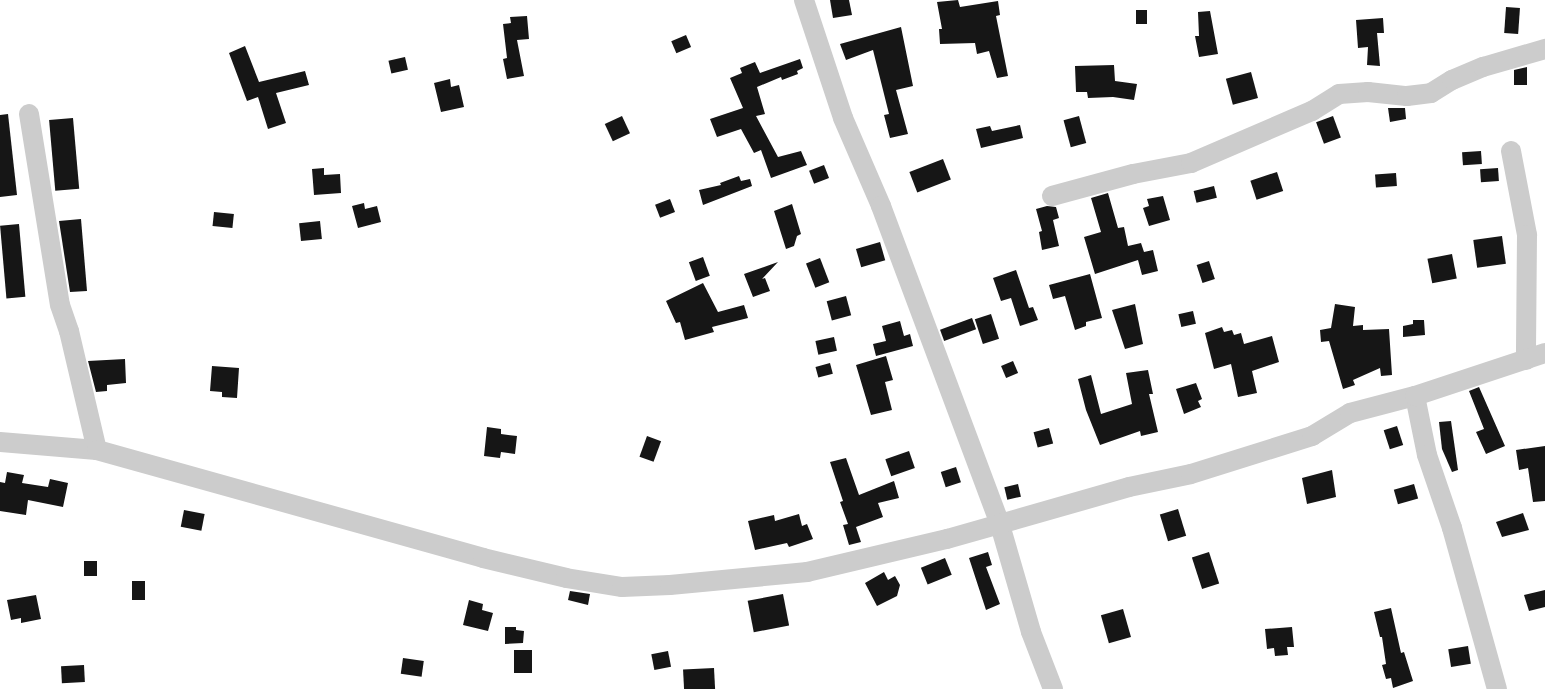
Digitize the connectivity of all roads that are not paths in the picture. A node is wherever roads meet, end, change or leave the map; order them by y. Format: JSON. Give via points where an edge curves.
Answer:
{"nodes":[{"id":1,"x":804,"y":0,"type":"edge"},
{"id":2,"x":1545,"y":49,"type":"edge"},
{"id":3,"x":29,"y":114,"type":"dead end"},
{"id":4,"x":1511,"y":151,"type":"dead end"},
{"id":5,"x":1052,"y":196,"type":"dead end"},
{"id":6,"x":1545,"y":353,"type":"edge"},
{"id":7,"x":1526,"y":360,"type":"junction"},
{"id":8,"x":1415,"y":396,"type":"junction"},
{"id":9,"x":0,"y":442,"type":"edge"},
{"id":10,"x":97,"y":450,"type":"junction"},
{"id":11,"x":1000,"y":525,"type":"junction"},
{"id":12,"x":1053,"y":689,"type":"edge"},
{"id":13,"x":1497,"y":689,"type":"edge"}],
"edges":[{"from":1,"to":11,"type":"street","via":[[843,118],[885,215]]},
{"from":2,"to":5,"type":"street","via":[[1483,67],[1431,93],[1339,94],[1312,111],[1191,163]]},
{"from":3,"to":10,"type":"street","via":[[60,305]]},
{"from":4,"to":7,"type":"street","via":[[1527,235]]},
{"from":6,"to":7,"type":"street"},
{"from":7,"to":8,"type":"street"},
{"from":8,"to":11,"type":"street","via":[[1350,413],[1312,436],[1191,474],[1129,487]]},
{"from":8,"to":13,"type":"street","via":[[1426,455],[1452,528]]},
{"from":9,"to":10,"type":"street"},
{"from":10,"to":11,"type":"street","via":[[483,558],[622,587],[807,572]]},
{"from":11,"to":12,"type":"street"}]}
